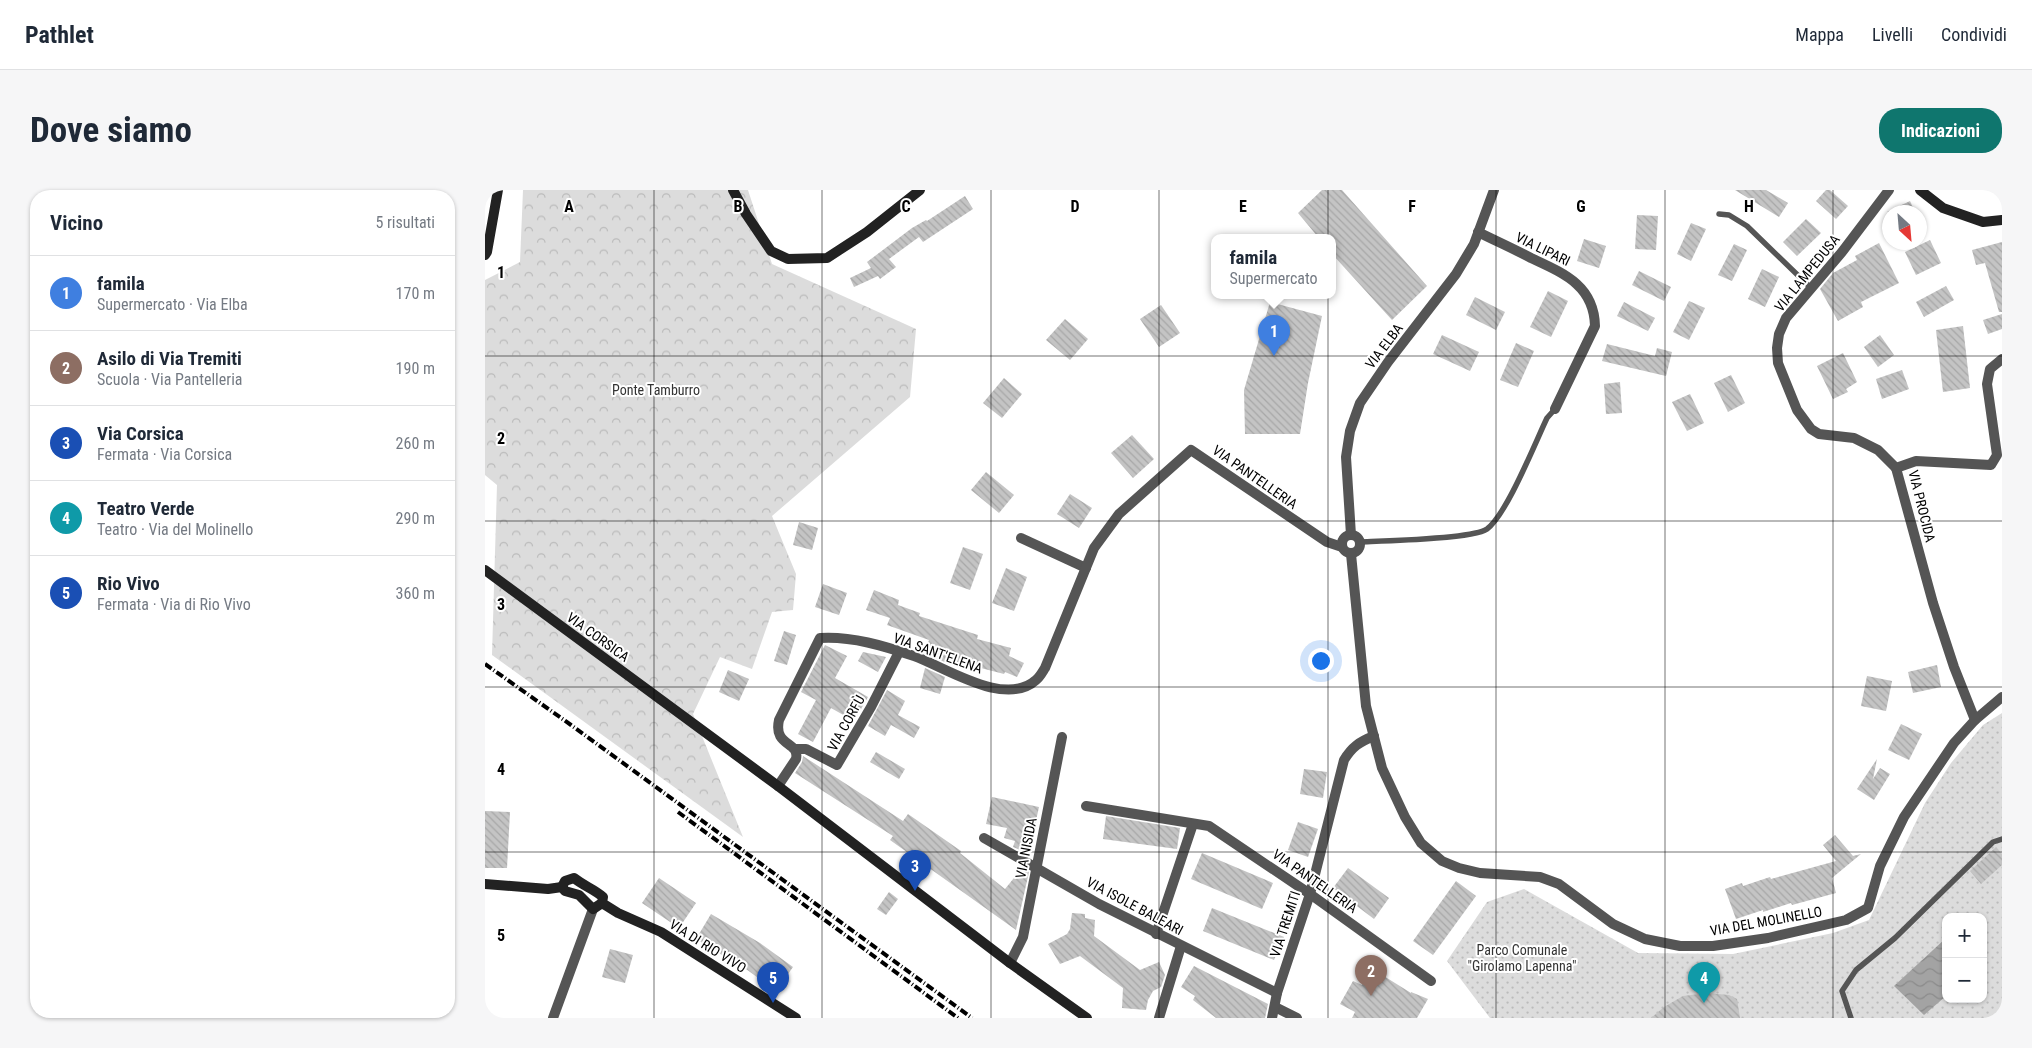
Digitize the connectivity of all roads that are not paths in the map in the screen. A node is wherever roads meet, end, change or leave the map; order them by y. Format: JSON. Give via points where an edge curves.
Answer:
{"nodes":[{"id":1,"x":498,"y":190,"type":"edge"},
{"id":2,"x":733,"y":190,"type":"edge"},
{"id":3,"x":920,"y":190,"type":"edge"},
{"id":4,"x":1495,"y":190,"type":"edge"},
{"id":5,"x":1889,"y":190,"type":"edge"},
{"id":6,"x":1921,"y":190,"type":"edge"},
{"id":7,"x":1719,"y":214,"type":"dead end"},
{"id":8,"x":2002,"y":220,"type":"edge"},
{"id":9,"x":1479,"y":232,"type":"junction"},
{"id":10,"x":485,"y":255,"type":"edge"},
{"id":11,"x":1811,"y":288,"type":"junction"},
{"id":12,"x":2002,"y":359,"type":"edge"},
{"id":13,"x":1555,"y":409,"type":"joint"},
{"id":14,"x":1896,"y":468,"type":"junction"},
{"id":15,"x":1351,"y":535,"type":"junction"},
{"id":16,"x":1021,"y":538,"type":"dead end"},
{"id":17,"x":1361,"y":542,"type":"junction"},
{"id":18,"x":1342,"y":546,"type":"junction"},
{"id":19,"x":1351,"y":554,"type":"junction"},
{"id":20,"x":1086,"y":568,"type":"junction"},
{"id":21,"x":486,"y":571,"type":"edge"},
{"id":22,"x":899,"y":652,"type":"junction"},
{"id":23,"x":1036,"y":680,"type":"joint"},
{"id":24,"x":2002,"y":697,"type":"edge"},
{"id":25,"x":1975,"y":720,"type":"junction"},
{"id":26,"x":1374,"y":736,"type":"junction"},
{"id":27,"x":1062,"y":737,"type":"dead end"},
{"id":28,"x":795,"y":749,"type":"junction"},
{"id":29,"x":778,"y":786,"type":"junction"},
{"id":30,"x":1086,"y":806,"type":"dead end"},
{"id":31,"x":1193,"y":824,"type":"junction"},
{"id":32,"x":984,"y":838,"type":"dead end"},
{"id":33,"x":2002,"y":839,"type":"edge"},
{"id":34,"x":1035,"y":867,"type":"junction"},
{"id":35,"x":485,"y":884,"type":"edge"},
{"id":36,"x":562,"y":887,"type":"junction"},
{"id":37,"x":1310,"y":894,"type":"junction"},
{"id":38,"x":602,"y":903,"type":"junction"},
{"id":39,"x":593,"y":909,"type":"junction"},
{"id":40,"x":1156,"y":934,"type":"junction"},
{"id":41,"x":1181,"y":946,"type":"junction"},
{"id":42,"x":1010,"y":963,"type":"junction"},
{"id":43,"x":1431,"y":982,"type":"dead end"},
{"id":44,"x":1277,"y":993,"type":"junction"},
{"id":45,"x":1275,"y":1007,"type":"junction"},
{"id":46,"x":1083,"y":1017,"type":"edge"},
{"id":47,"x":553,"y":1018,"type":"edge"},
{"id":48,"x":796,"y":1018,"type":"edge"},
{"id":49,"x":1159,"y":1018,"type":"edge"},
{"id":50,"x":1272,"y":1018,"type":"edge"},
{"id":51,"x":1297,"y":1018,"type":"edge"},
{"id":52,"x":1851,"y":1018,"type":"edge"}],
"edges":[{"from":1,"to":10,"type":"street"},
{"from":2,"to":3,"type":"street","via":[[771,251],[788,259],[827,258],[867,232]]},
{"from":4,"to":9,"type":"street","name":"VIA ELBA"},
{"from":5,"to":11,"type":"street","name":"VIA LAMPEDUSA","via":[[1843,252]]},
{"from":6,"to":8,"type":"street","via":[[1943,208],[1983,222]]},
{"from":7,"to":11,"type":"lane","via":[[1729,215],[1747,226]]},
{"from":9,"to":13,"type":"street","name":"VIA LIPARI","via":[[1568,275],[1585,293],[1595,312],[1595,326]]},
{"from":9,"to":15,"type":"street","name":"VIA ELBA","via":[[1456,274],[1359,403],[1346,457]]},
{"from":11,"to":14,"type":"street","name":"VIA LAMPEDUSA","via":[[1786,318],[1777,348],[1778,363],[1797,410],[1811,429],[1819,434],[1854,438],[1878,450]]},
{"from":12,"to":14,"type":"street","name":"VIA PROCIDA","via":[[1990,369],[1987,384],[1997,455],[1991,464],[1916,460]]},
{"from":13,"to":17,"type":"lane","via":[[1547,418],[1505,507],[1486,530],[1464,535]]},
{"from":14,"to":25,"type":"street","name":"VIA PROCIDA","via":[[1933,603]]},
{"from":15,"to":17,"type":"street"},
{"from":15,"to":18,"type":"street","via":[[1343,538]]},
{"from":16,"to":20,"type":"street"},
{"from":17,"to":19,"type":"street","via":[[1359,550]]},
{"from":18,"to":19,"type":"street"},
{"from":18,"to":20,"type":"street","name":"VIA PANTELLERIA","via":[[1327,542],[1191,450],[1119,514],[1095,548]]},
{"from":19,"to":26,"type":"street","name":"VIA DEL MOLINELLO","via":[[1366,706]]},
{"from":20,"to":23,"type":"street","name":"VIA PANTELLERIA","via":[[1045,668]]},
{"from":21,"to":29,"type":"street","name":"VIA CORSICA"},
{"from":22,"to":23,"type":"street","name":"VIA SANT'ELENA","via":[[962,679],[1000,689],[1022,688]]},
{"from":22,"to":28,"type":"street","name":"VIA CORFÙ","via":[[837,765],[806,749]]},
{"from":22,"to":28,"type":"street","name":"VIA SANT'ELENA","via":[[854,639],[820,638],[777,727],[781,738]]},
{"from":24,"to":25,"type":"street","name":"VIA DEL MOLINELLO"},
{"from":25,"to":26,"type":"street","name":"VIA DEL MOLINELLO","via":[[1954,743],[1904,817],[1880,866],[1868,908],[1846,920],[1768,938],[1713,946],[1680,946],[1645,939],[1613,924],[1559,884],[1540,877],[1480,873],[1442,861],[1421,843],[1405,817],[1382,768]]},
{"from":26,"to":37,"type":"street","name":"VIA TREMITI","via":[[1352,747],[1344,760]]},
{"from":27,"to":34,"type":"street","name":"VIA NISIDA"},
{"from":28,"to":29,"type":"street","via":[[795,759]]},
{"from":29,"to":42,"type":"street","name":"VIA CORSICA"},
{"from":30,"to":31,"type":"street","name":"VIA PANTELLERIA"},
{"from":31,"to":37,"type":"street","name":"VIA PANTELLERIA","via":[[1209,826]]},
{"from":31,"to":40,"type":"street"},
{"from":32,"to":34,"type":"street","name":"VIA ISOLE BALEARI"},
{"from":33,"to":52,"type":"lane","via":[[1993,842],[1895,938],[1856,970],[1842,991]]},
{"from":34,"to":40,"type":"street","name":"VIA ISOLE BALEARI"},
{"from":34,"to":42,"type":"street","name":"VIA NISIDA","via":[[1023,937]]},
{"from":35,"to":36,"type":"street","via":[[548,889]]},
{"from":36,"to":38,"type":"street","name":"VIA DI RIO VIVO","via":[[565,881],[574,878],[596,891],[603,898]]},
{"from":36,"to":39,"type":"street","via":[[579,895]]},
{"from":37,"to":43,"type":"street","name":"VIA PANTELLERIA"},
{"from":37,"to":44,"type":"street","name":"VIA TREMITI"},
{"from":38,"to":39,"type":"street"},
{"from":38,"to":48,"type":"street","name":"VIA DI RIO VIVO","via":[[661,932]]},
{"from":39,"to":47,"type":"street"},
{"from":40,"to":41,"type":"street","name":"VIA ISOLE BALEARI"},
{"from":41,"to":44,"type":"street","name":"VIA ISOLE BALEARI"},
{"from":41,"to":49,"type":"street"},
{"from":42,"to":46,"type":"street","name":"VIA CORSICA"},
{"from":44,"to":45,"type":"street","name":"VIA TREMITI"},
{"from":45,"to":50,"type":"street","name":"VIA TREMITI"},
{"from":45,"to":51,"type":"street"}]}
